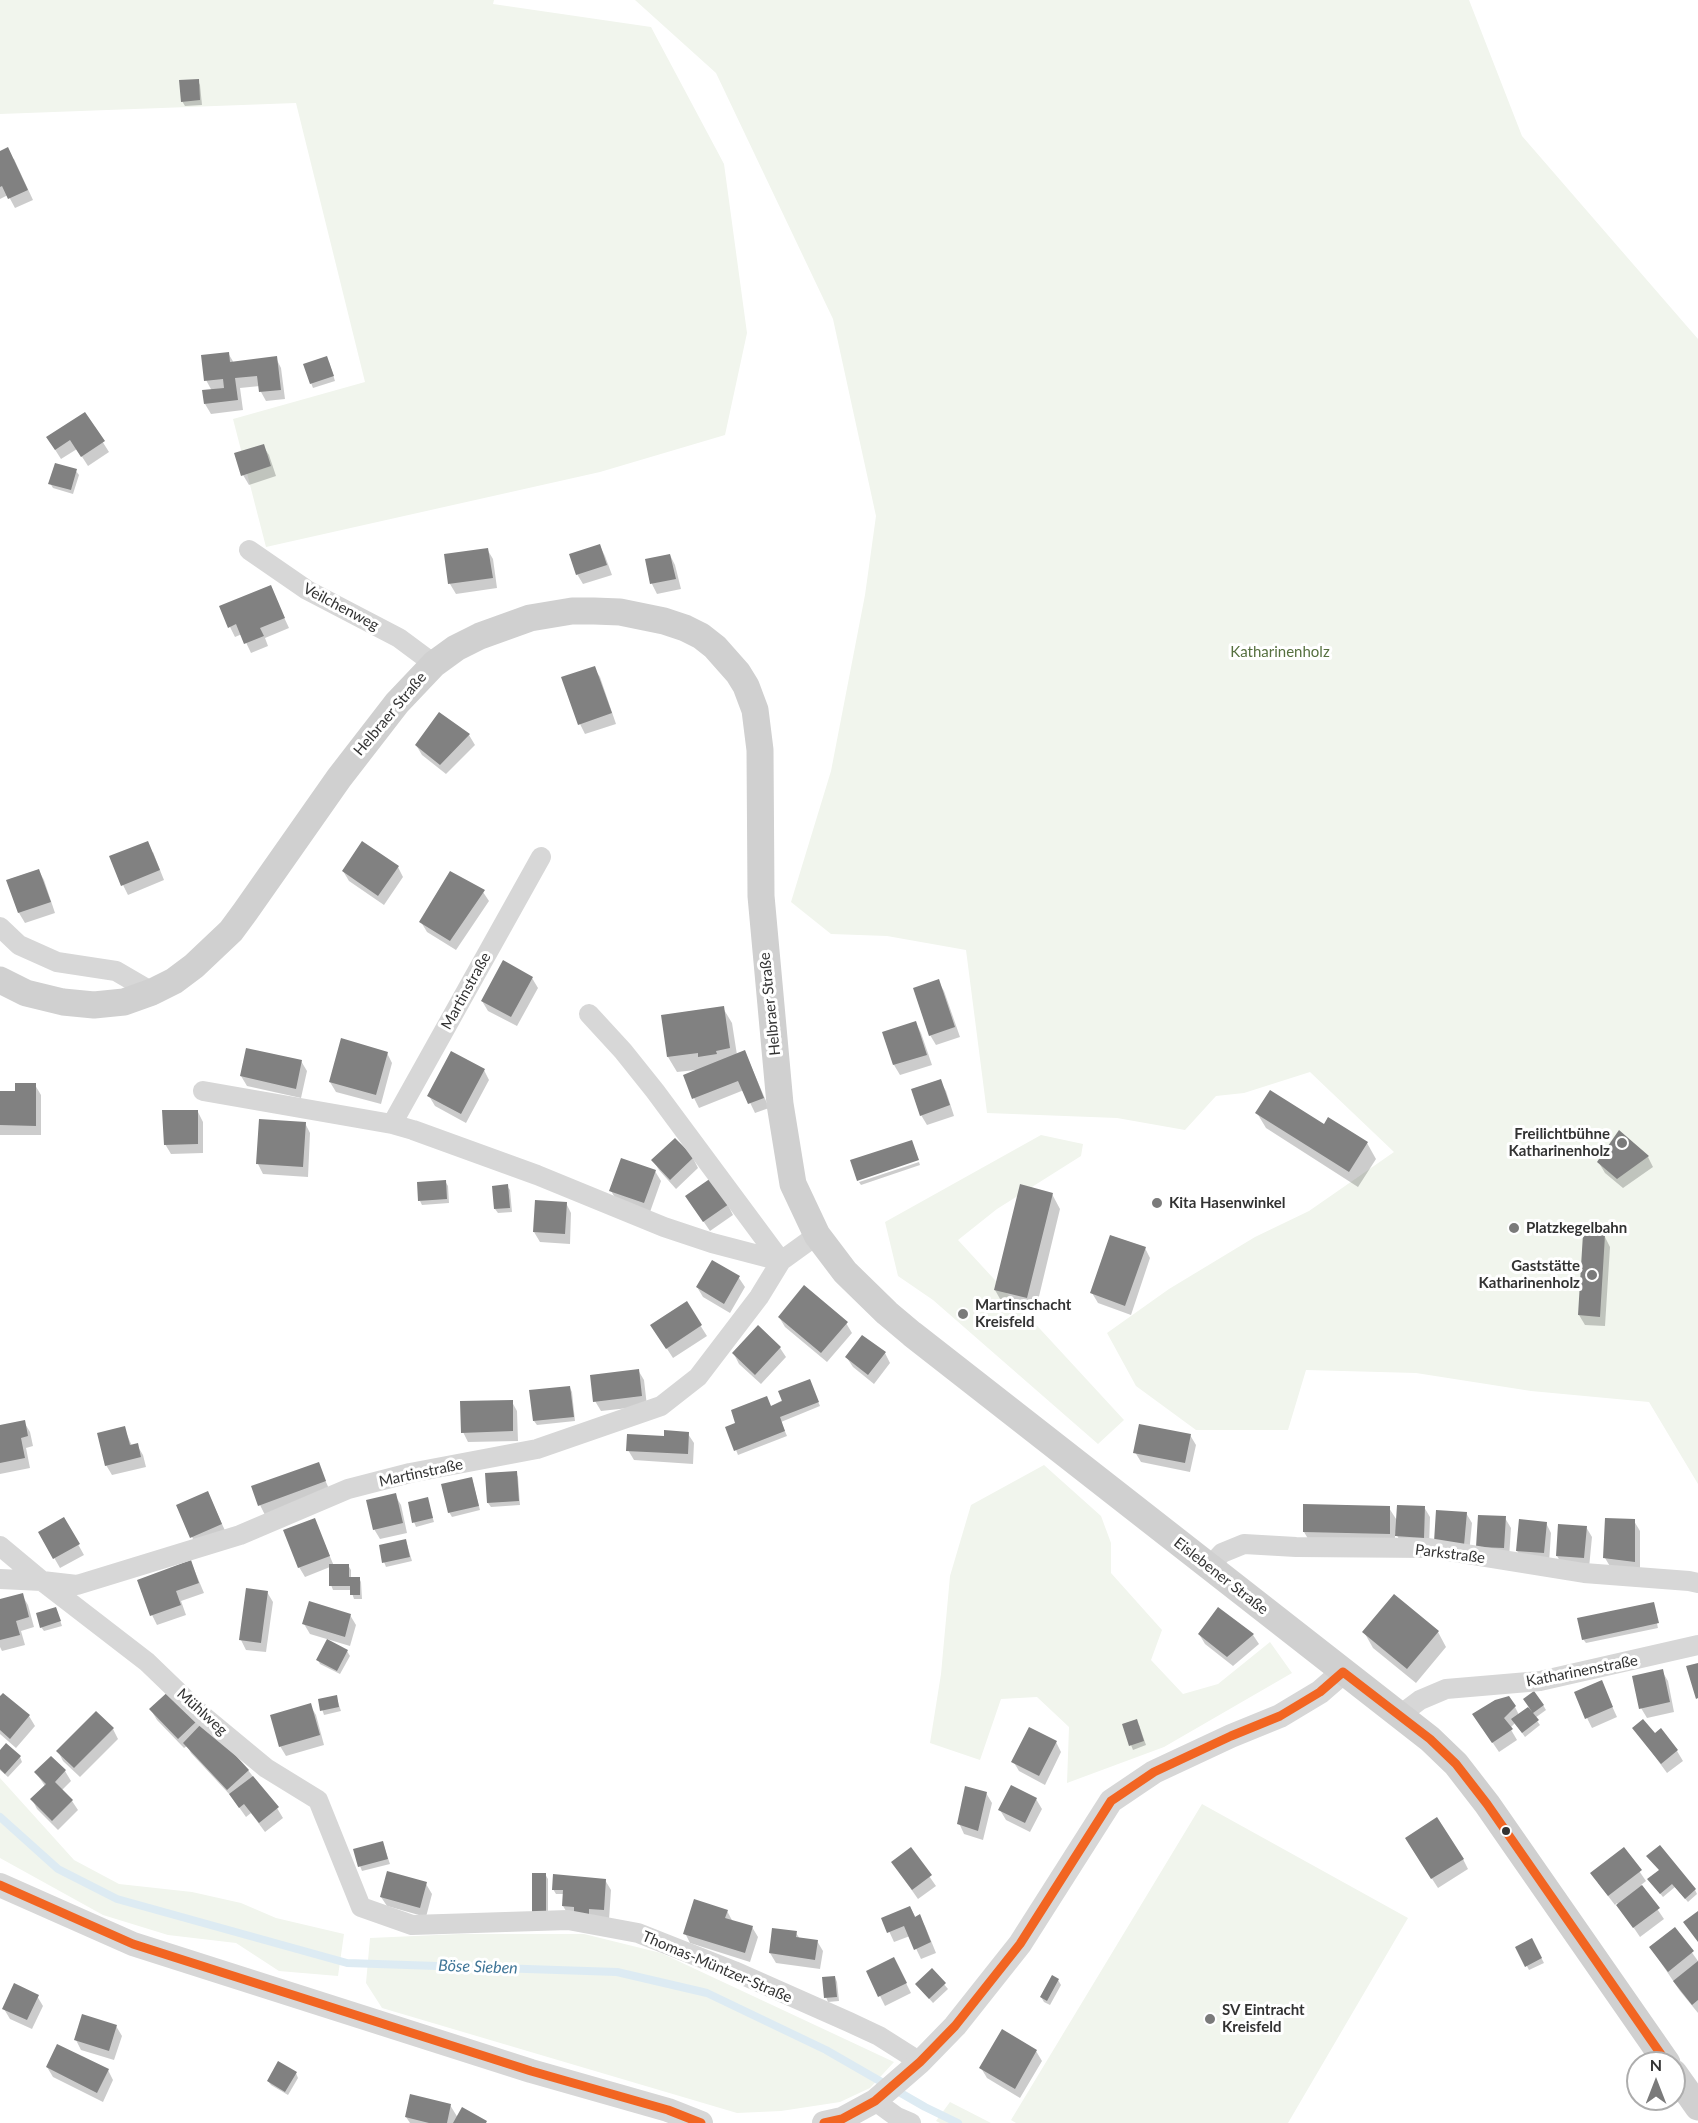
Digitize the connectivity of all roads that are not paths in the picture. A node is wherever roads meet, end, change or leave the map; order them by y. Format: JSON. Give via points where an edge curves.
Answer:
{"nodes":[{"id":1,"x":249,"y":550,"type":"dead end"},
{"id":2,"x":434,"y":664,"type":"junction"},
{"id":3,"x":541,"y":858,"type":"dead end"},
{"id":4,"x":0,"y":927,"type":"edge"},
{"id":5,"x":0,"y":981,"type":"edge"},
{"id":6,"x":152,"y":992,"type":"junction"},
{"id":7,"x":589,"y":1014,"type":"dead end"},
{"id":8,"x":203,"y":1091,"type":"dead end"},
{"id":9,"x":780,"y":1104,"type":"joint"},
{"id":10,"x":392,"y":1124,"type":"junction"},
{"id":11,"x":817,"y":1236,"type":"junction"},
{"id":12,"x":781,"y":1261,"type":"junction"},
{"id":13,"x":0,"y":1546,"type":"edge"},
{"id":14,"x":1209,"y":1567,"type":"junction"},
{"id":15,"x":0,"y":1579,"type":"edge"},
{"id":16,"x":42,"y":1581,"type":"junction"},
{"id":17,"x":1698,"y":1584,"type":"edge"},
{"id":18,"x":1698,"y":1646,"type":"edge"},
{"id":19,"x":1343,"y":1672,"type":"junction"},
{"id":20,"x":1400,"y":1715,"type":"junction"},
{"id":21,"x":0,"y":1885,"type":"edge"},
{"id":22,"x":361,"y":1907,"type":"joint"},
{"id":23,"x":1659,"y":2051,"type":"edge"},
{"id":24,"x":911,"y":2069,"type":"junction"},
{"id":25,"x":1686,"y":2090,"type":"edge"},
{"id":26,"x":879,"y":2098,"type":"junction"},
{"id":27,"x":1698,"y":2107,"type":"edge"},
{"id":28,"x":701,"y":2123,"type":"edge"},
{"id":29,"x":824,"y":2123,"type":"edge"},
{"id":30,"x":911,"y":2123,"type":"edge"}],
"edges":[{"from":1,"to":2,"type":"street","name":"Veilchenweg","via":[[307,590],[399,638]]},
{"from":2,"to":6,"type":"main road","name":"Helbraer Straße","via":[[360,749],[231,931],[194,966]]},
{"from":2,"to":9,"type":"main road","name":"Helbraer Straße","via":[[456,648],[508,624],[551,614],[594,611],[643,616],[685,628],[715,647],[738,673],[751,699],[757,726],[760,896]]},
{"from":3,"to":10,"type":"street","name":"Martinstraße"},
{"from":4,"to":6,"type":"street","via":[[19,945],[57,962],[116,971]]},
{"from":5,"to":6,"type":"main road","name":"Helbraer Straße","via":[[26,993],[94,1005],[124,1002]]},
{"from":7,"to":12,"type":"street","via":[[655,1091]]},
{"from":8,"to":10,"type":"street"},
{"from":9,"to":11,"type":"main road","name":"Eislebener Straße","via":[[793,1184]]},
{"from":10,"to":12,"type":"street","via":[[468,1149],[664,1227]]},
{"from":11,"to":12,"type":"street","name":"Martinstraße"},
{"from":11,"to":14,"type":"main road","name":"Eislebener Straße","via":[[845,1272],[895,1320]]},
{"from":12,"to":16,"type":"street","name":"Martinstraße","via":[[759,1297],[698,1377],[662,1406],[537,1449],[348,1489],[240,1535],[77,1585]]},
{"from":13,"to":16,"type":"street","name":"Mühlweg"},
{"from":14,"to":17,"type":"street","name":"Parkstraße","via":[[1222,1553],[1244,1544],[1428,1548],[1584,1573]]},
{"from":14,"to":19,"type":"main road","name":"Eislebener Straße"},
{"from":15,"to":16,"type":"street","name":"Martinstraße"},
{"from":16,"to":22,"type":"street","name":"Mühlweg","via":[[147,1662],[266,1768],[318,1800]]},
{"from":18,"to":20,"type":"street","name":"Katharinenstraße","via":[[1540,1681],[1446,1689],[1420,1700]]},
{"from":19,"to":20,"type":"main road","name":"Eislebener Straße"},
{"from":19,"to":24,"type":"street","via":[[1320,1692],[1280,1716],[1154,1772],[1111,1801],[1020,1944],[954,2026]]},
{"from":20,"to":23,"type":"main road","name":"Eislebener Straße","via":[[1456,1764],[1487,1804]]},
{"from":21,"to":28,"type":"street","via":[[133,1944]]},
{"from":22,"to":24,"type":"street","name":"Thomas-Müntzer-Straße","via":[[412,1925],[568,1920],[638,1933],[879,2036]]},
{"from":24,"to":26,"type":"street"},
{"from":25,"to":27,"type":"main road"},
{"from":26,"to":29,"type":"street","via":[[842,2119]]},
{"from":26,"to":30,"type":"street","via":[[897,2117]]}]}
